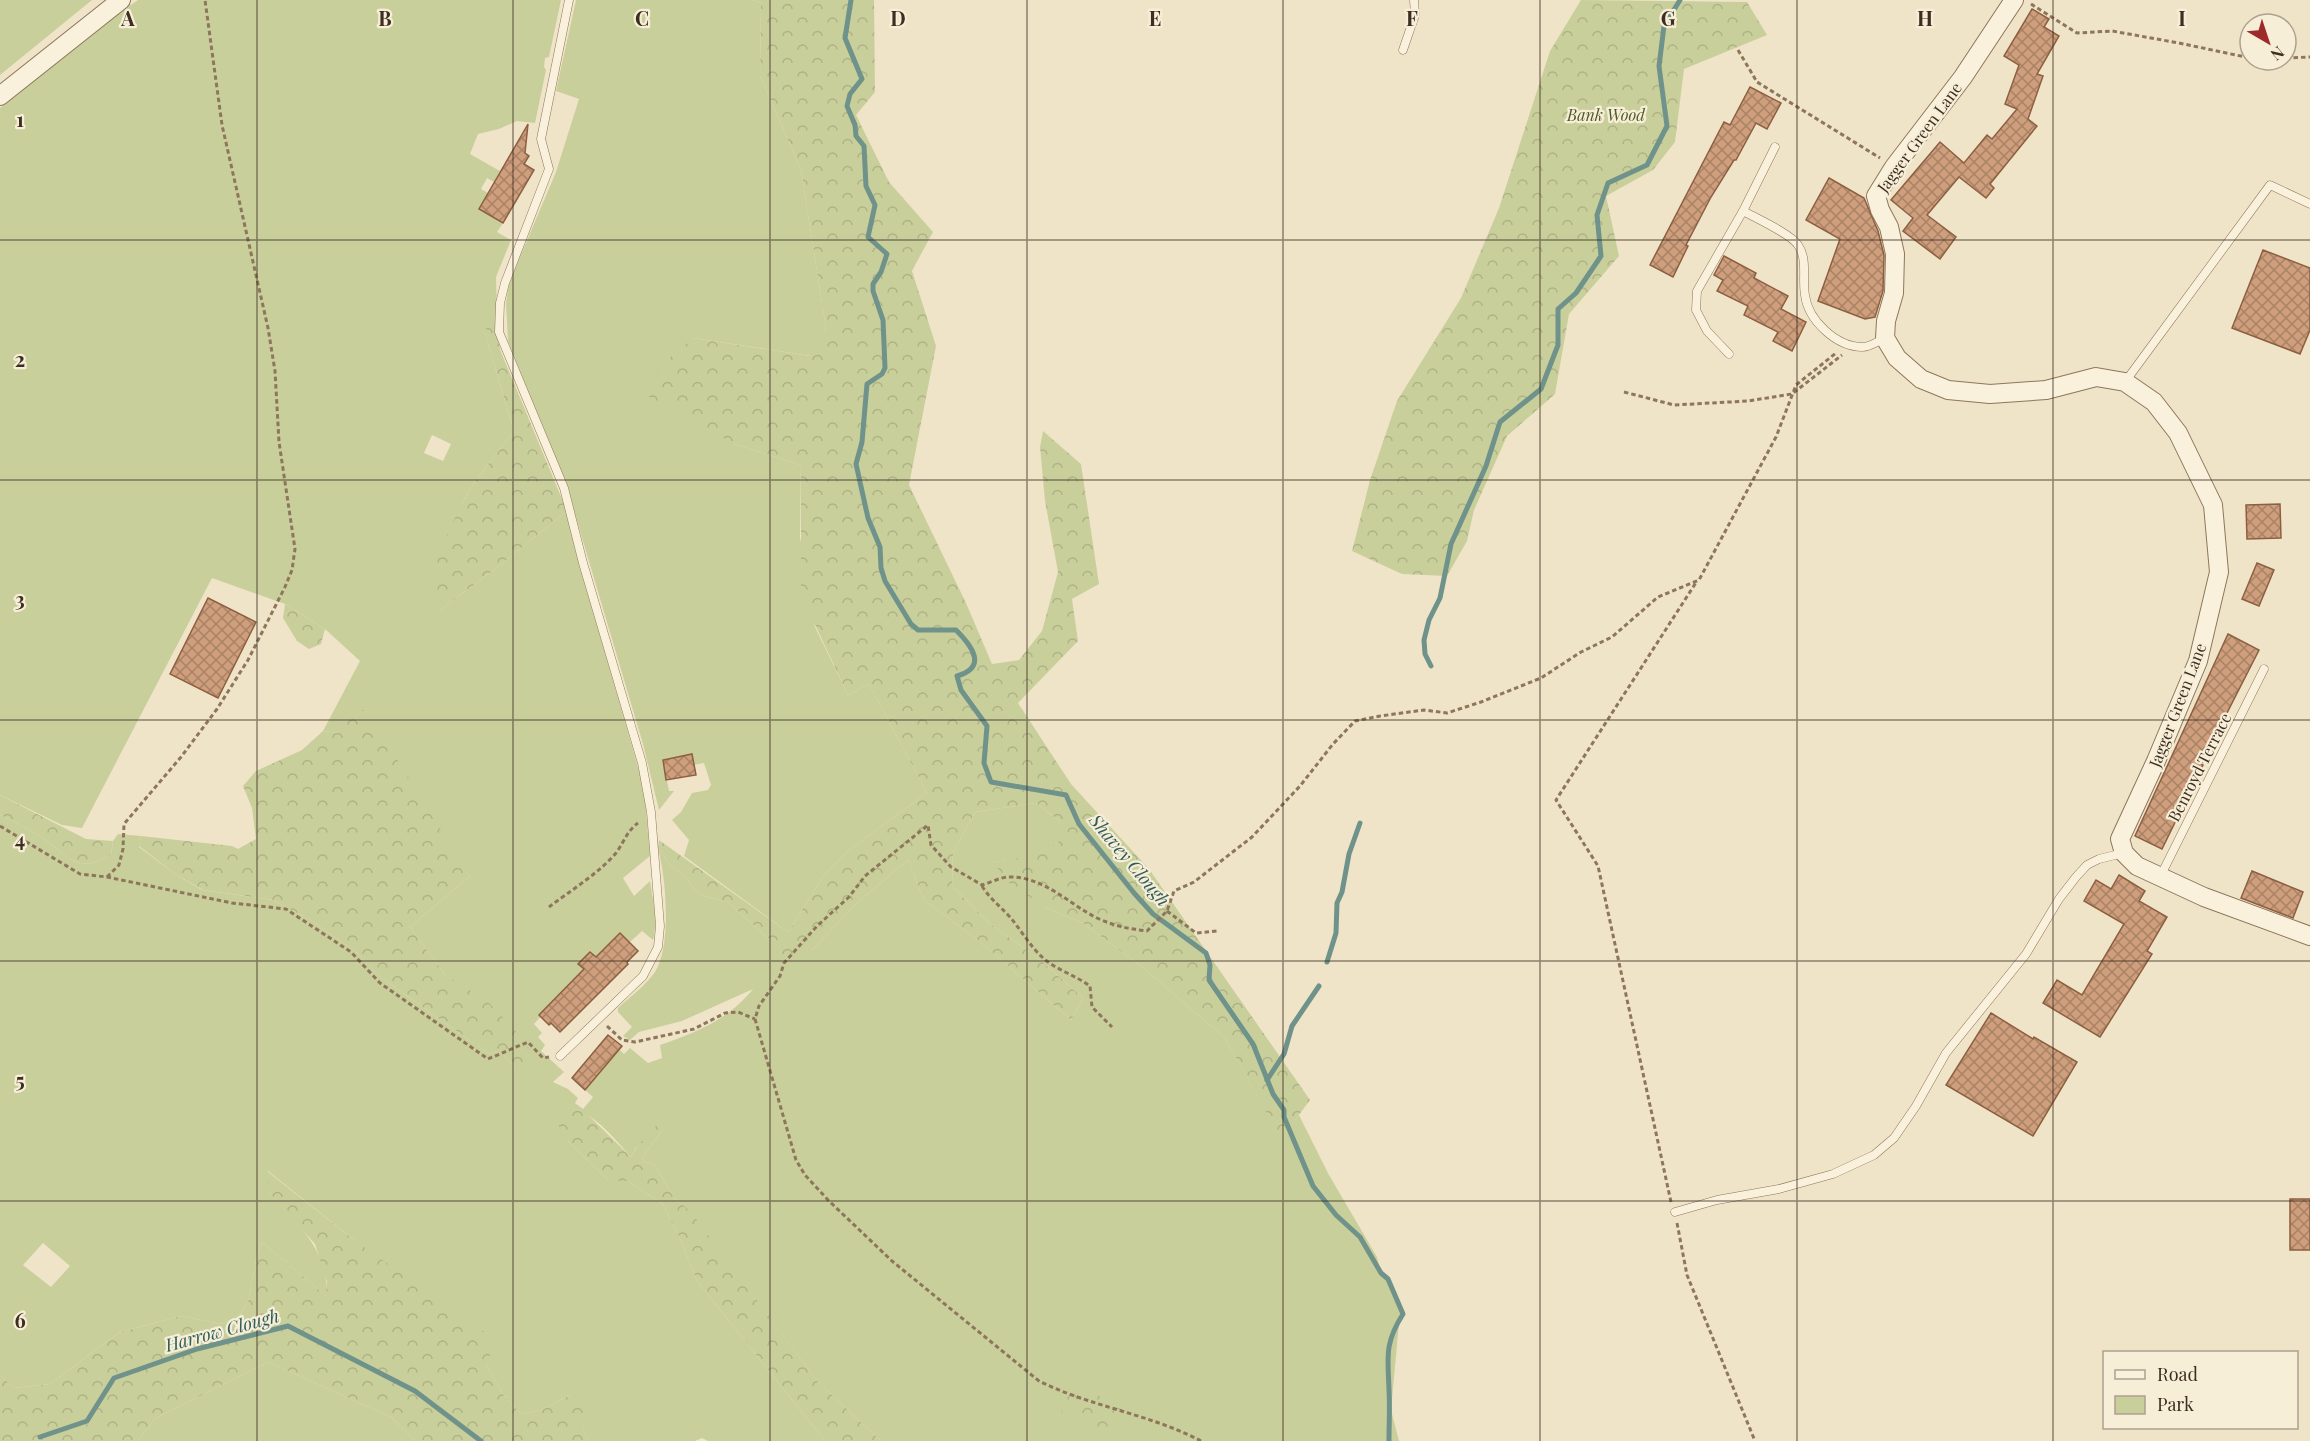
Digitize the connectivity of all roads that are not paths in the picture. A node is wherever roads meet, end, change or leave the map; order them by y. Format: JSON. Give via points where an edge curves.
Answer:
{"nodes":[{"id":1,"x":121,"y":0,"type":"edge"},
{"id":2,"x":569,"y":0,"type":"edge"},
{"id":3,"x":1414,"y":0,"type":"edge"},
{"id":4,"x":2014,"y":0,"type":"edge"},
{"id":5,"x":1403,"y":50,"type":"dead end"},
{"id":6,"x":0,"y":96,"type":"edge"},
{"id":7,"x":1775,"y":147,"type":"dead end"},
{"id":8,"x":2310,"y":204,"type":"edge"},
{"id":9,"x":1743,"y":211,"type":"junction"},
{"id":10,"x":1886,"y":338,"type":"junction"},
{"id":11,"x":1729,"y":354,"type":"dead end"},
{"id":12,"x":2125,"y":382,"type":"junction"},
{"id":13,"x":2264,"y":669,"type":"dead end"},
{"id":14,"x":2124,"y":853,"type":"junction"},
{"id":15,"x":2160,"y":877,"type":"junction"},
{"id":16,"x":2310,"y":936,"type":"edge"},
{"id":17,"x":560,"y":1056,"type":"road end"},
{"id":18,"x":1674,"y":1212,"type":"road end"}],
"edges":[{"from":1,"to":6,"type":"street"},
{"from":2,"to":17,"type":"lane","via":[[541,139],[549,169],[505,283],[499,332],[564,488],[642,763],[651,812],[660,926],[658,947],[643,976]]},
{"from":3,"to":5,"type":"lane","via":[[1415,15]]},
{"from":4,"to":10,"type":"street","name":"Jagger Green Lane","via":[[1875,196],[1889,227],[1895,254],[1894,293]]},
{"from":7,"to":9,"type":"lane"},
{"from":8,"to":12,"type":"lane","via":[[2270,185]]},
{"from":9,"to":10,"type":"lane","via":[[1798,244],[1804,261],[1805,296],[1820,326],[1841,340],[1864,347]]},
{"from":9,"to":11,"type":"lane","via":[[1697,291],[1696,310],[1707,331]]},
{"from":10,"to":12,"type":"street","name":"Jagger Green Lane","via":[[1897,358],[1921,379],[1948,390],[1990,394],[2046,390],[2096,377]]},
{"from":12,"to":14,"type":"street","name":"Jagger Green Lane","via":[[2154,402],[2178,433],[2213,505],[2219,572],[2198,661],[2120,839]]},
{"from":13,"to":15,"type":"lane","name":"Benroyd Terrace"},
{"from":14,"to":15,"type":"street","via":[[2137,866]]},
{"from":14,"to":18,"type":"lane","via":[[2099,859],[2076,877],[2026,954],[1946,1053],[1894,1138],[1874,1155],[1833,1174]]},
{"from":15,"to":16,"type":"street"}]}
